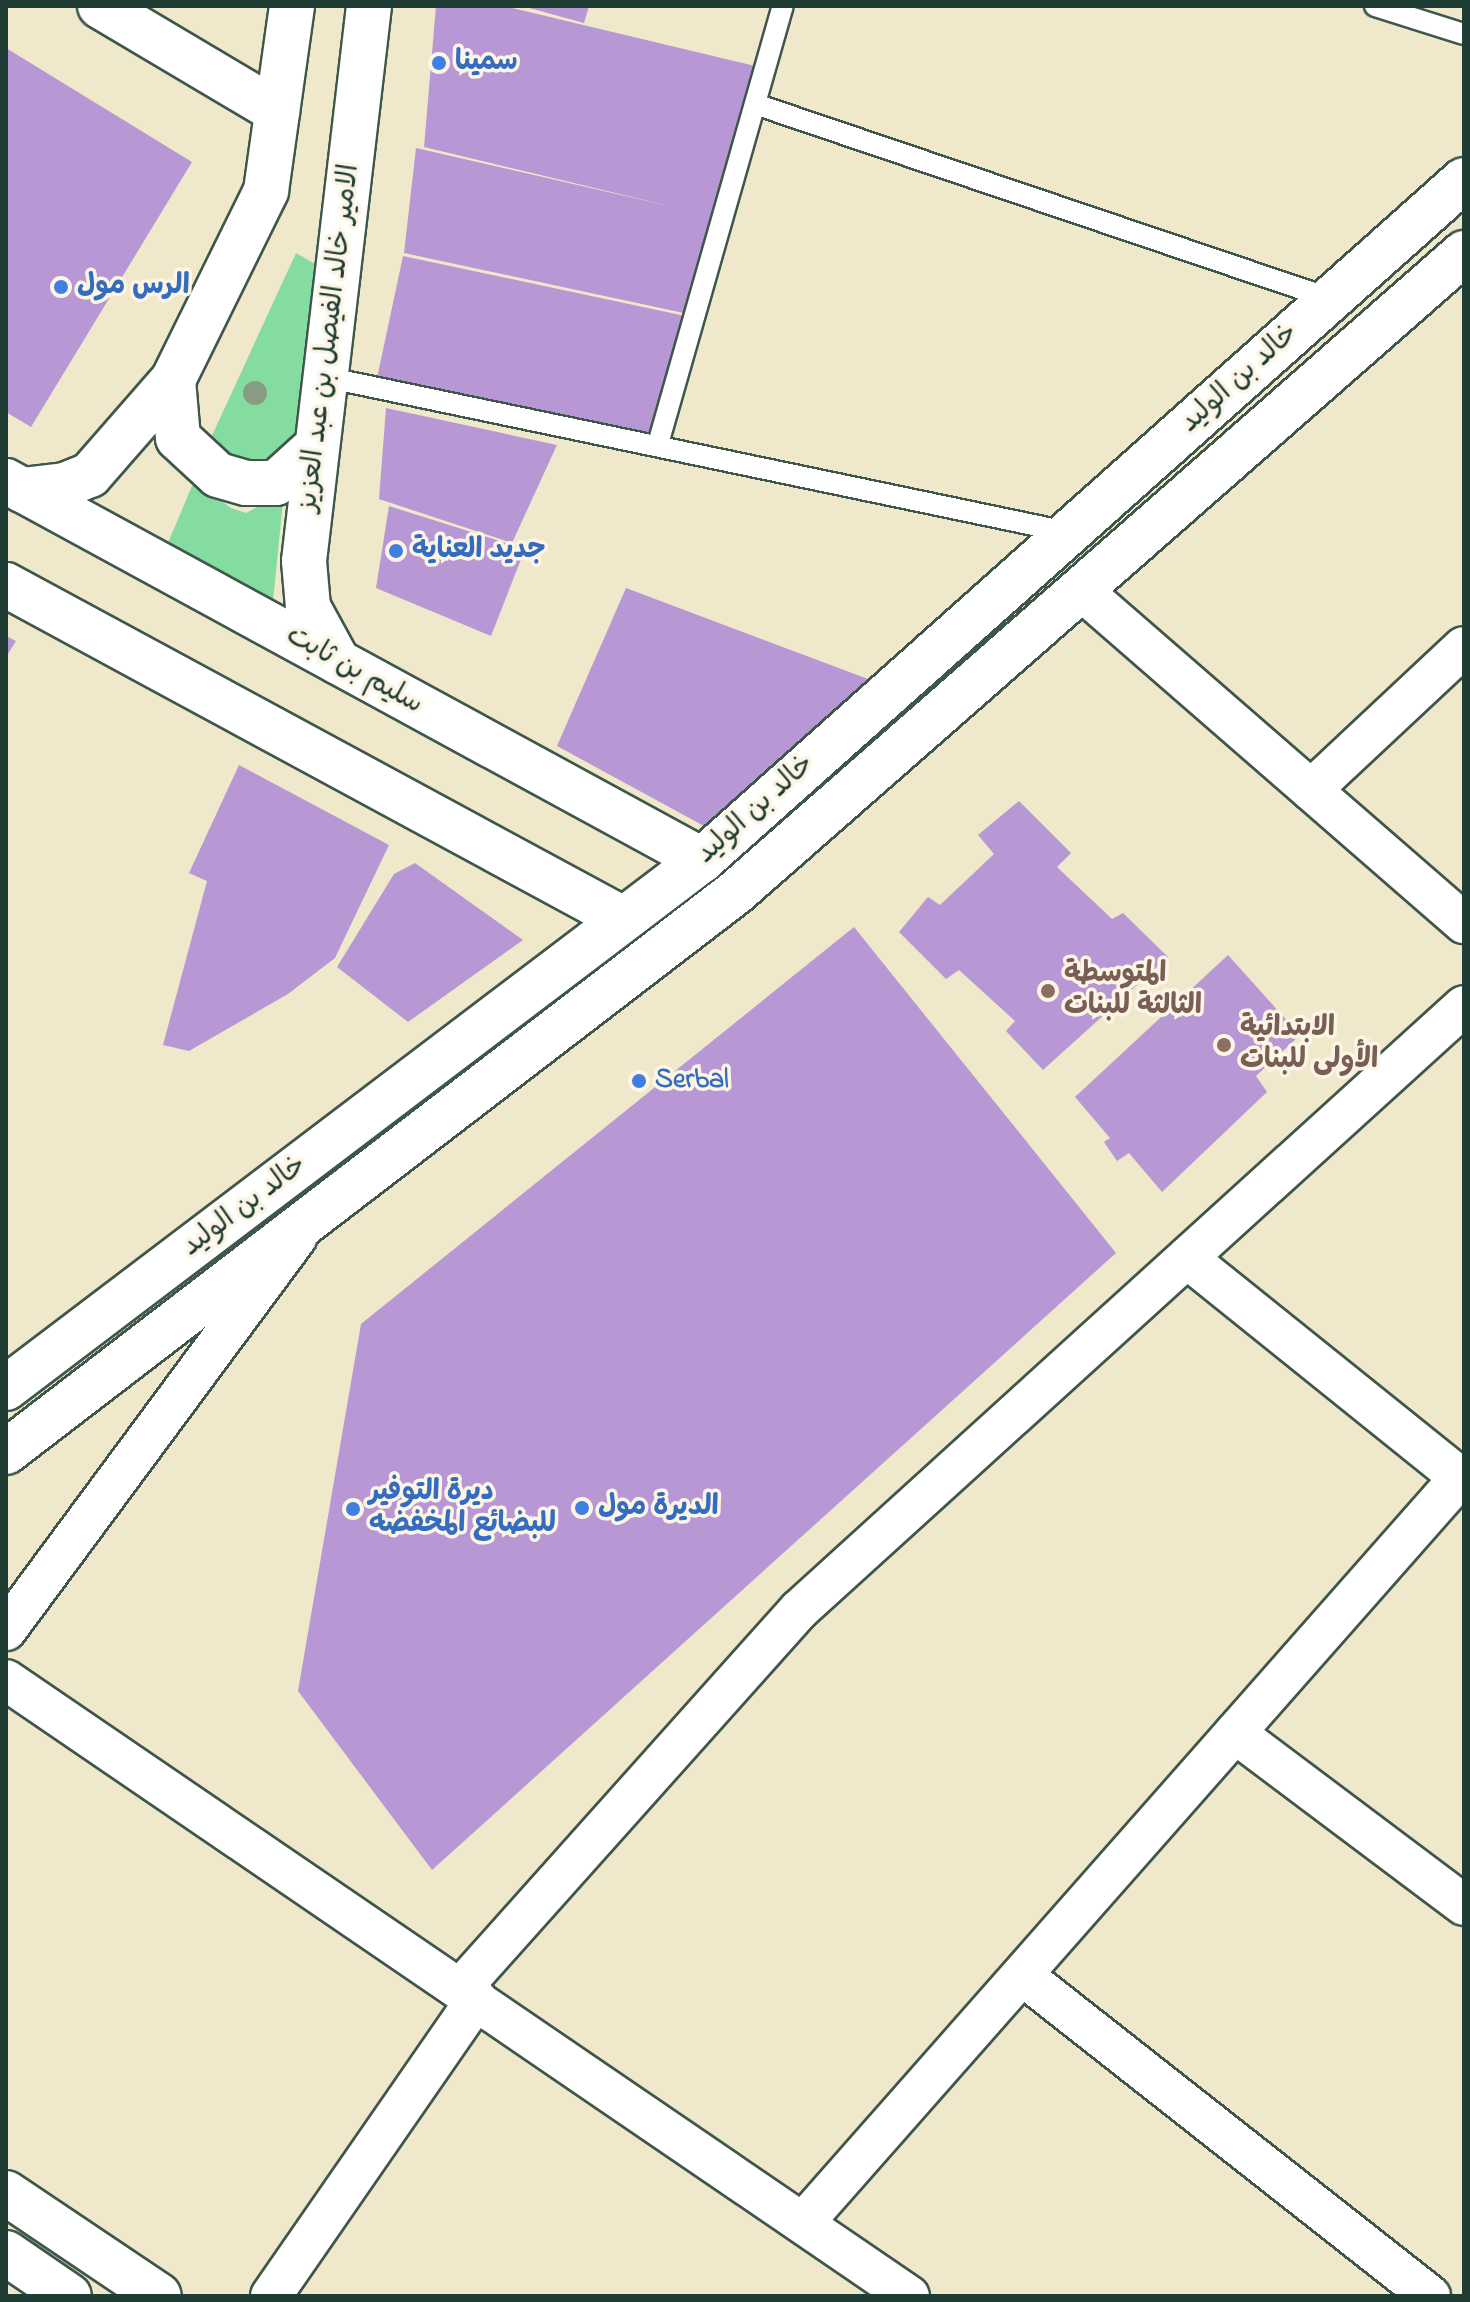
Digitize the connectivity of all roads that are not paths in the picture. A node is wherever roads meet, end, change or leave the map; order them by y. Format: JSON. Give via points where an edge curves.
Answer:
{"nodes":[{"id":1,"x":100,"y":6,"type":"edge"},
{"id":2,"x":292,"y":6,"type":"edge"},
{"id":3,"x":369,"y":6,"type":"edge"},
{"id":4,"x":783,"y":6,"type":"edge"},
{"id":5,"x":1375,"y":6,"type":"edge"},
{"id":6,"x":1464,"y":34,"type":"edge"},
{"id":7,"x":755,"y":104,"type":"junction"},
{"id":8,"x":277,"y":111,"type":"junction"},
{"id":9,"x":1464,"y":180,"type":"edge"},
{"id":10,"x":1464,"y":253,"type":"edge"},
{"id":11,"x":1331,"y":299,"type":"junction"},
{"id":12,"x":325,"y":377,"type":"junction"},
{"id":13,"x":173,"y":380,"type":"junction"},
{"id":14,"x":658,"y":444,"type":"junction"},
{"id":15,"x":317,"y":446,"type":"junction"},
{"id":16,"x":14,"y":485,"type":"edge"},
{"id":17,"x":1067,"y":532,"type":"junction"},
{"id":18,"x":6,"y":585,"type":"edge"},
{"id":19,"x":1081,"y":590,"type":"junction"},
{"id":20,"x":1464,"y":647,"type":"edge"},
{"id":21,"x":338,"y":662,"type":"junction"},
{"id":22,"x":1311,"y":790,"type":"junction"},
{"id":23,"x":702,"y":860,"type":"junction"},
{"id":24,"x":623,"y":919,"type":"junction"},
{"id":25,"x":1464,"y":923,"type":"edge"},
{"id":26,"x":1464,"y":1006,"type":"edge"},
{"id":27,"x":306,"y":1224,"type":"junction"},
{"id":28,"x":1187,"y":1258,"type":"junction"},
{"id":29,"x":6,"y":1388,"type":"edge"},
{"id":30,"x":6,"y":1452,"type":"edge"},
{"id":31,"x":1463,"y":1477,"type":"edge"},
{"id":32,"x":6,"y":1630,"type":"edge"},
{"id":33,"x":6,"y":1680,"type":"edge"},
{"id":34,"x":1235,"y":1733,"type":"junction"},
{"id":35,"x":1464,"y":1905,"type":"edge"},
{"id":36,"x":1022,"y":1975,"type":"junction"},
{"id":37,"x":469,"y":1993,"type":"junction"},
{"id":38,"x":6,"y":2193,"type":"edge"},
{"id":39,"x":803,"y":2223,"type":"junction"},
{"id":40,"x":6,"y":2253,"type":"edge"},
{"id":41,"x":69,"y":2296,"type":"edge"},
{"id":42,"x":159,"y":2296,"type":"edge"},
{"id":43,"x":271,"y":2296,"type":"edge"},
{"id":44,"x":909,"y":2296,"type":"edge"},
{"id":45,"x":1430,"y":2296,"type":"edge"}],
"edges":[{"from":1,"to":8,"type":"street"},
{"from":2,"to":8,"type":"street"},
{"from":3,"to":12,"type":"street","name":"الامير خالد الفيصل بن عبد العزيز"},
{"from":4,"to":7,"type":"lane"},
{"from":5,"to":6,"type":"lane"},
{"from":7,"to":11,"type":"lane"},
{"from":7,"to":14,"type":"lane"},
{"from":8,"to":13,"type":"street","via":[[266,191]]},
{"from":9,"to":11,"type":"street","name":"خالد بن الوليد"},
{"from":10,"to":19,"type":"street","name":"خالد بن الوليد"},
{"from":11,"to":17,"type":"street","name":"خالد بن الوليد"},
{"from":12,"to":14,"type":"lane"},
{"from":12,"to":15,"type":"street","name":"الامير خالد الفيصل بن عبد العزيز"},
{"from":13,"to":15,"type":"street","via":[[178,438],[218,475],[246,483],[276,483]]},
{"from":13,"to":16,"type":"street","via":[[90,475],[65,485]]},
{"from":14,"to":17,"type":"lane"},
{"from":15,"to":21,"type":"street","name":"الامير خالد الفيصل بن عبد العزيز","via":[[304,588],[315,626]]},
{"from":16,"to":21,"type":"street","name":"سليم بن ثابت"},
{"from":17,"to":23,"type":"street","name":"خالد بن الوليد"},
{"from":18,"to":24,"type":"street"},
{"from":19,"to":22,"type":"street"},
{"from":19,"to":27,"type":"street","name":"خالد بن الوليد","via":[[736,892]]},
{"from":20,"to":22,"type":"street"},
{"from":21,"to":23,"type":"street","name":"سليم بن ثابت"},
{"from":22,"to":25,"type":"street"},
{"from":23,"to":24,"type":"street","name":"خالد بن الوليد"},
{"from":24,"to":29,"type":"street","name":"خالد بن الوليد"},
{"from":26,"to":28,"type":"street"},
{"from":27,"to":30,"type":"street","name":"خالد بن الوليد"},
{"from":27,"to":32,"type":"street"},
{"from":28,"to":31,"type":"street"},
{"from":28,"to":37,"type":"street","via":[[799,1610]]},
{"from":31,"to":34,"type":"street"},
{"from":33,"to":37,"type":"street"},
{"from":34,"to":35,"type":"street"},
{"from":34,"to":36,"type":"street"},
{"from":36,"to":39,"type":"street"},
{"from":36,"to":45,"type":"street"},
{"from":37,"to":39,"type":"street"},
{"from":37,"to":43,"type":"street"},
{"from":38,"to":42,"type":"street"},
{"from":39,"to":44,"type":"street"},
{"from":40,"to":41,"type":"street"}]}
